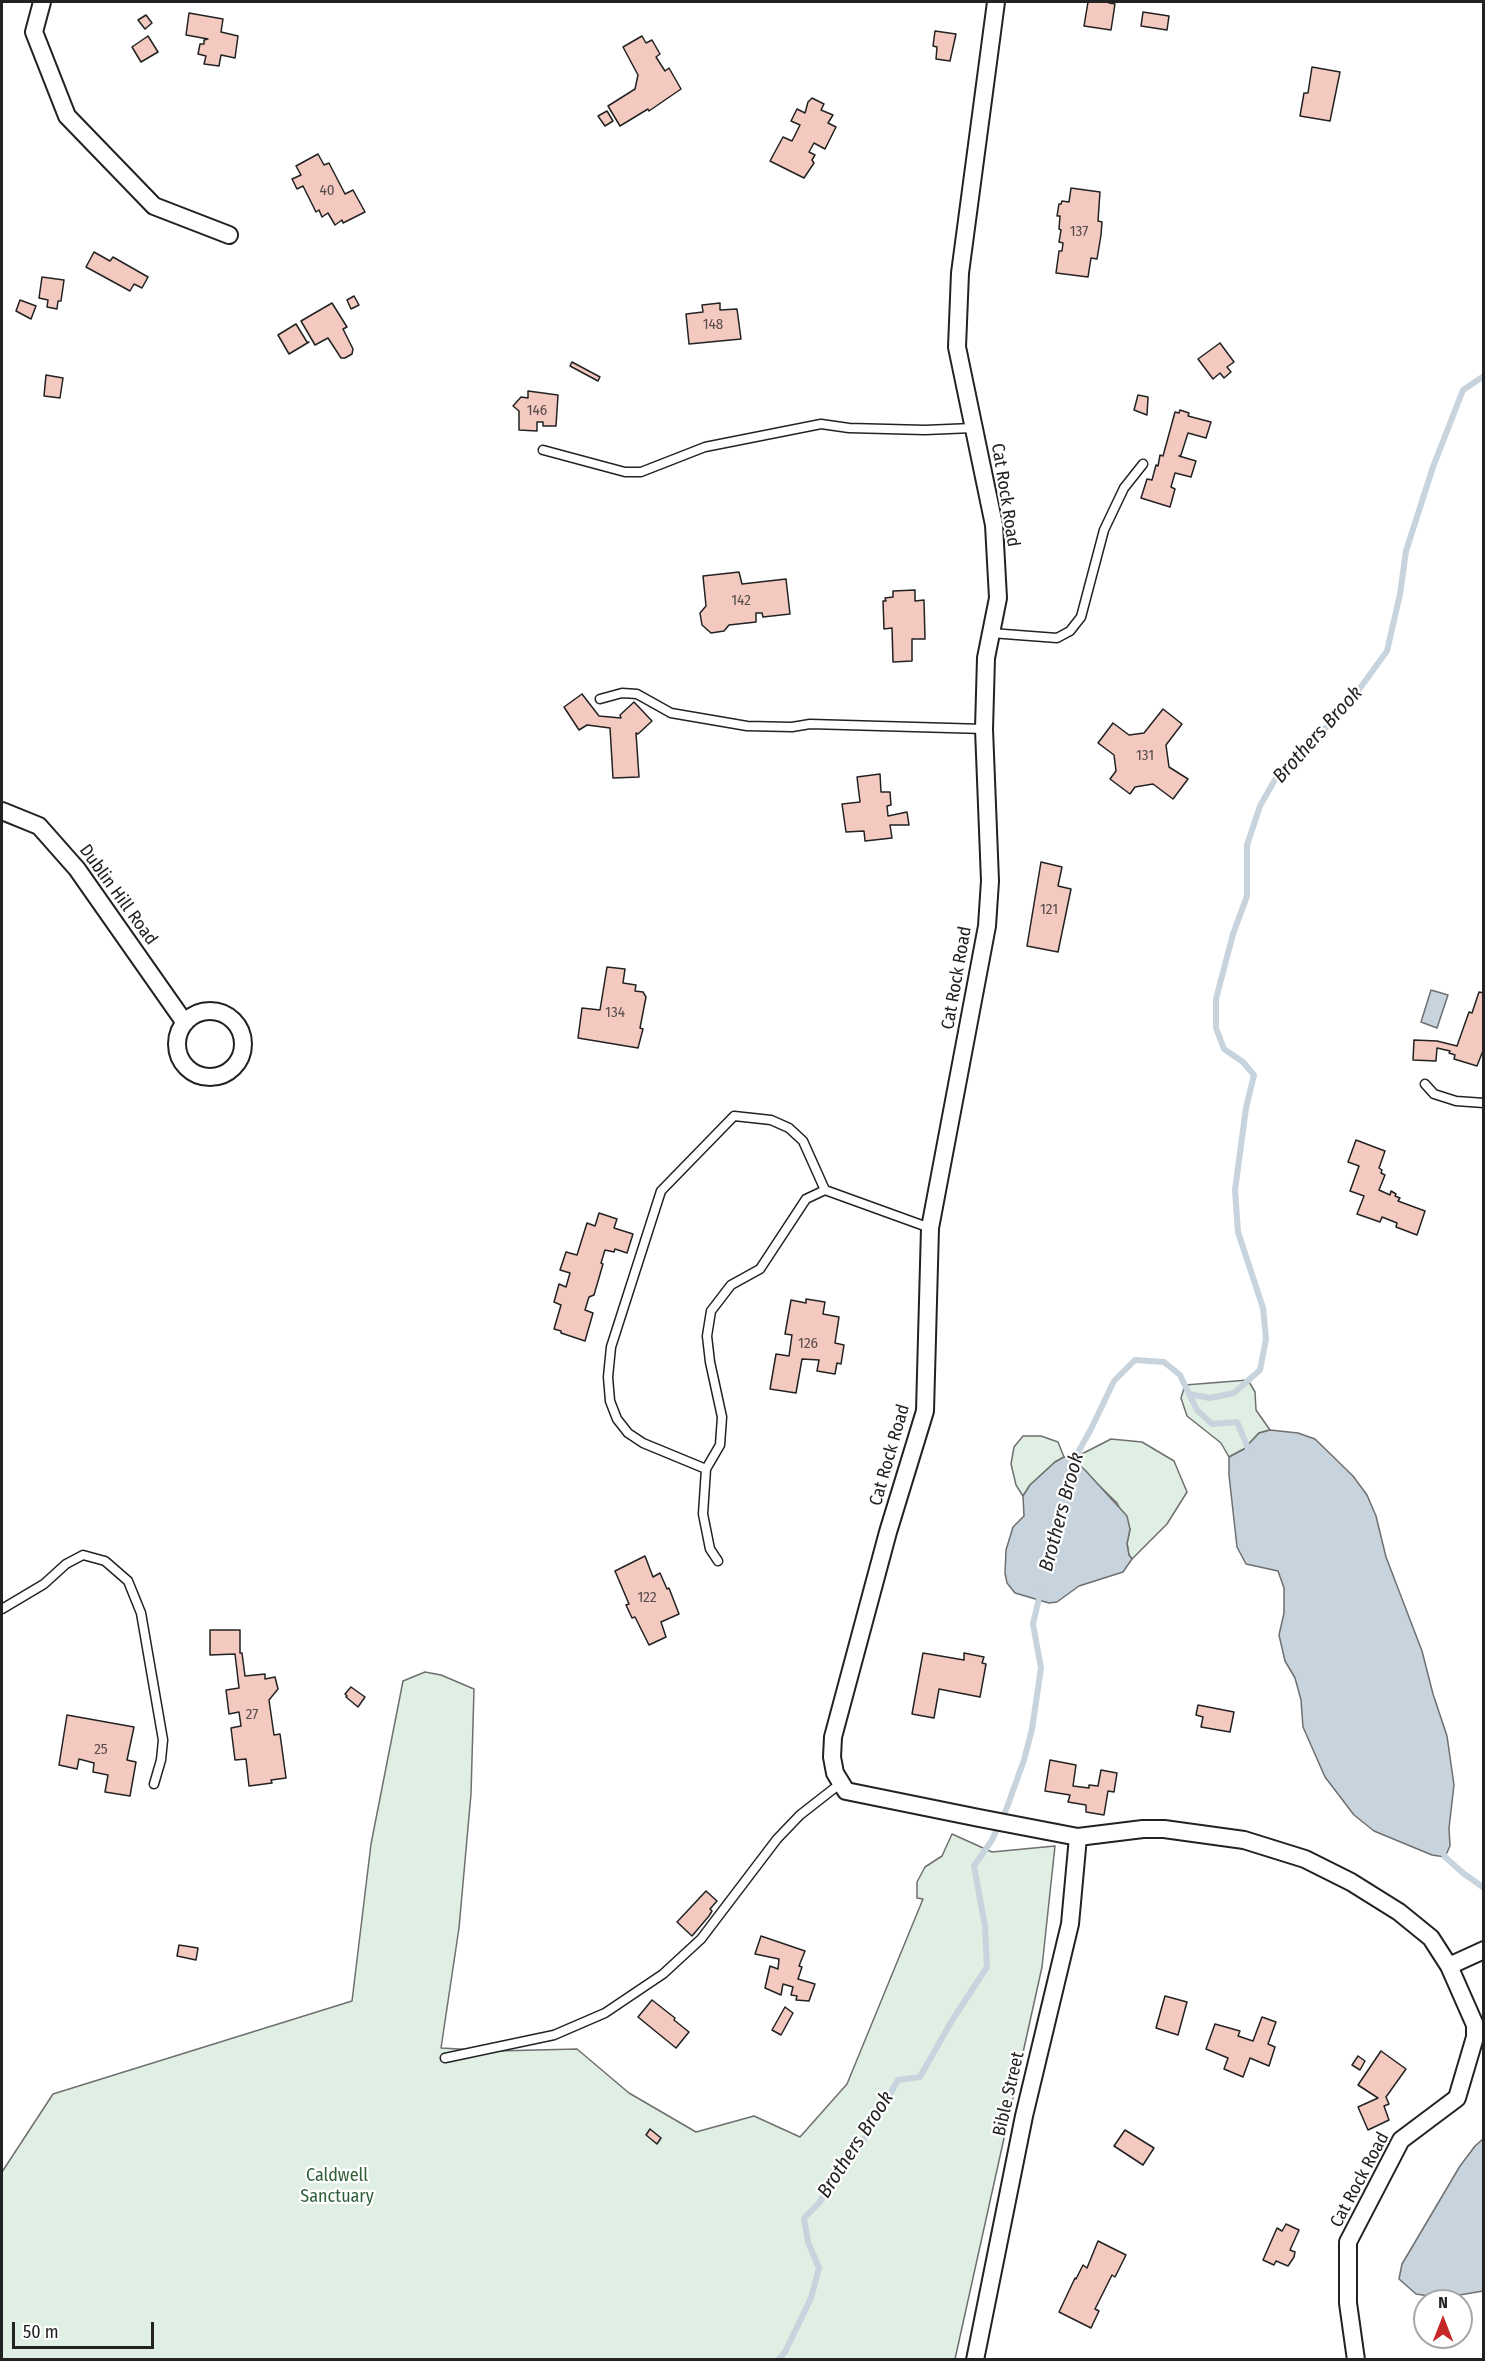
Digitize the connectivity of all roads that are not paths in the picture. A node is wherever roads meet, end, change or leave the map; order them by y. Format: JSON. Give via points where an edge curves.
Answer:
{"nodes":[{"id":1,"x":42,"y":2,"type":"edge"},
{"id":2,"x":996,"y":2,"type":"edge"},
{"id":3,"x":229,"y":235,"type":"dead end"},
{"id":4,"x":973,"y":428,"type":"junction"},
{"id":5,"x":543,"y":450,"type":"dead end"},
{"id":6,"x":1143,"y":464,"type":"dead end"},
{"id":7,"x":991,"y":633,"type":"junction"},
{"id":8,"x":600,"y":699,"type":"dead end"},
{"id":9,"x":984,"y":729,"type":"junction"},
{"id":10,"x":2,"y":811,"type":"edge"},
{"id":11,"x":185,"y":1023,"type":"dead end"},
{"id":12,"x":1425,"y":1084,"type":"dead end"},
{"id":13,"x":1484,"y":1103,"type":"edge"},
{"id":14,"x":825,"y":1190,"type":"junction"},
{"id":15,"x":930,"y":1228,"type":"junction"},
{"id":16,"x":706,"y":1468,"type":"junction"},
{"id":17,"x":718,"y":1561,"type":"dead end"},
{"id":18,"x":2,"y":1609,"type":"edge"},
{"id":19,"x":841,"y":1783,"type":"junction"},
{"id":20,"x":154,"y":1784,"type":"dead end"},
{"id":21,"x":1078,"y":1837,"type":"junction"},
{"id":22,"x":1484,"y":1950,"type":"edge"},
{"id":23,"x":1449,"y":1966,"type":"junction"},
{"id":24,"x":445,"y":2058,"type":"dead end"},
{"id":25,"x":975,"y":2360,"type":"edge"},
{"id":26,"x":1356,"y":2360,"type":"edge"}],
"edges":[{"from":1,"to":3,"type":"street","via":[[34,32],[67,116],[154,206]]},
{"from":2,"to":4,"type":"street","name":"Cat Rock Road","via":[[960,273],[957,347]]},
{"from":4,"to":5,"type":"lane","via":[[925,430],[821,424],[705,447],[641,472],[625,472]]},
{"from":4,"to":7,"type":"street","name":"Cat Rock Road","via":[[994,525],[998,598]]},
{"from":6,"to":7,"type":"lane","via":[[1124,488],[1104,530],[1081,617],[1070,631],[1057,638]]},
{"from":7,"to":9,"type":"street","name":"Cat Rock Road","via":[[986,658]]},
{"from":8,"to":9,"type":"lane","via":[[637,694],[671,713],[747,726]]},
{"from":9,"to":15,"type":"street","name":"Cat Rock Road","via":[[990,881],[987,926]]},
{"from":10,"to":11,"type":"street","name":"Dublin Hill Road","via":[[39,826],[77,869]]},
{"from":12,"to":13,"type":"lane","via":[[1434,1094]]},
{"from":14,"to":15,"type":"lane"},
{"from":14,"to":16,"type":"lane","via":[[806,1199],[760,1269],[731,1285],[711,1311],[707,1336],[722,1417],[720,1445]]},
{"from":14,"to":16,"type":"lane","via":[[802,1141],[789,1128],[771,1120],[734,1116],[661,1191],[611,1347],[610,1401],[628,1433]]},
{"from":15,"to":19,"type":"street","name":"Cat Rock Road","via":[[925,1411],[833,1737],[832,1757]]},
{"from":16,"to":17,"type":"lane","via":[[703,1514],[710,1550]]},
{"from":18,"to":20,"type":"lane","via":[[83,1555],[105,1561],[128,1581],[141,1613],[163,1740]]},
{"from":19,"to":21,"type":"street","name":"Cat Rock Road","via":[[846,1791]]},
{"from":19,"to":24,"type":"lane","via":[[777,1839],[701,1939],[663,1974],[605,2013],[554,2035]]},
{"from":21,"to":23,"type":"street","name":"Cat Rock Road","via":[[1143,1828],[1172,1829],[1244,1840],[1305,1859],[1399,1912],[1431,1938]]},
{"from":21,"to":25,"type":"street","name":"Bible Street","via":[[1070,1924],[1024,2116]]},
{"from":22,"to":23,"type":"street"},
{"from":23,"to":26,"type":"street","name":"Cat Rock Road","via":[[1475,2025],[1475,2037],[1457,2098],[1401,2140],[1348,2242],[1350,2328]]}]}
